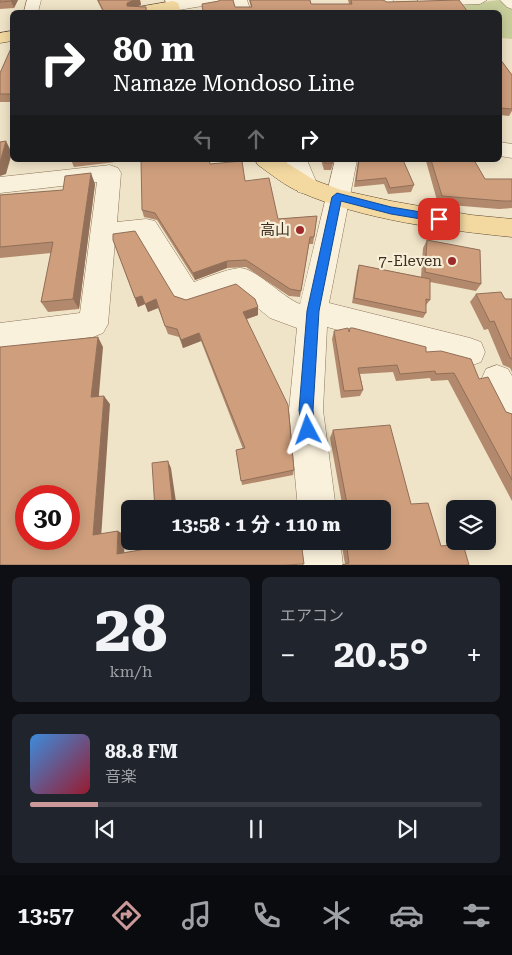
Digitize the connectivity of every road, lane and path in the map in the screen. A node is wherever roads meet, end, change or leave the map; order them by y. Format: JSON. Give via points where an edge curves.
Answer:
{"nodes":[{"id":1,"x":214,"y":0,"type":"edge"},
{"id":2,"x":480,"y":0,"type":"edge"},
{"id":3,"x":507,"y":0,"type":"edge"},
{"id":4,"x":512,"y":4,"type":"edge"},
{"id":5,"x":385,"y":5,"type":"edge"},
{"id":6,"x":173,"y":6,"type":"edge"},
{"id":7,"x":150,"y":10,"type":"edge"},
{"id":8,"x":269,"y":162,"type":"edge"},
{"id":9,"x":297,"y":162,"type":"edge"},
{"id":10,"x":346,"y":162,"type":"edge"},
{"id":11,"x":0,"y":184,"type":"edge"},
{"id":12,"x":306,"y":186,"type":"junction"},
{"id":13,"x":337,"y":197,"type":"junction"},
{"id":14,"x":512,"y":228,"type":"edge"},
{"id":15,"x":104,"y":233,"type":"junction"},
{"id":16,"x":313,"y":316,"type":"junction"},
{"id":17,"x":0,"y":336,"type":"edge"},
{"id":18,"x":470,"y":352,"type":"dead end"},
{"id":19,"x":316,"y":500,"type":"edge"},
{"id":20,"x":321,"y":550,"type":"edge"},
{"id":21,"x":322,"y":565,"type":"edge"}],
"edges":[{"from":1,"to":6,"type":"street"},
{"from":2,"to":5,"type":"street"},
{"from":3,"to":4,"type":"street"},
{"from":6,"to":7,"type":"main road"},
{"from":8,"to":12,"type":"main road"},
{"from":9,"to":12,"type":"street"},
{"from":10,"to":13,"type":"street"},
{"from":11,"to":15,"type":"street","via":[[110,173]]},
{"from":12,"to":13,"type":"main road"},
{"from":13,"to":14,"type":"main road","via":[[391,210]]},
{"from":13,"to":16,"type":"street"},
{"from":15,"to":16,"type":"street","via":[[146,228],[187,295],[241,279],[280,309]]},
{"from":15,"to":17,"type":"street","via":[[94,324]]},
{"from":16,"to":18,"type":"street"},
{"from":16,"to":19,"type":"street","via":[[306,410]]},
{"from":20,"to":21,"type":"street"}]}
